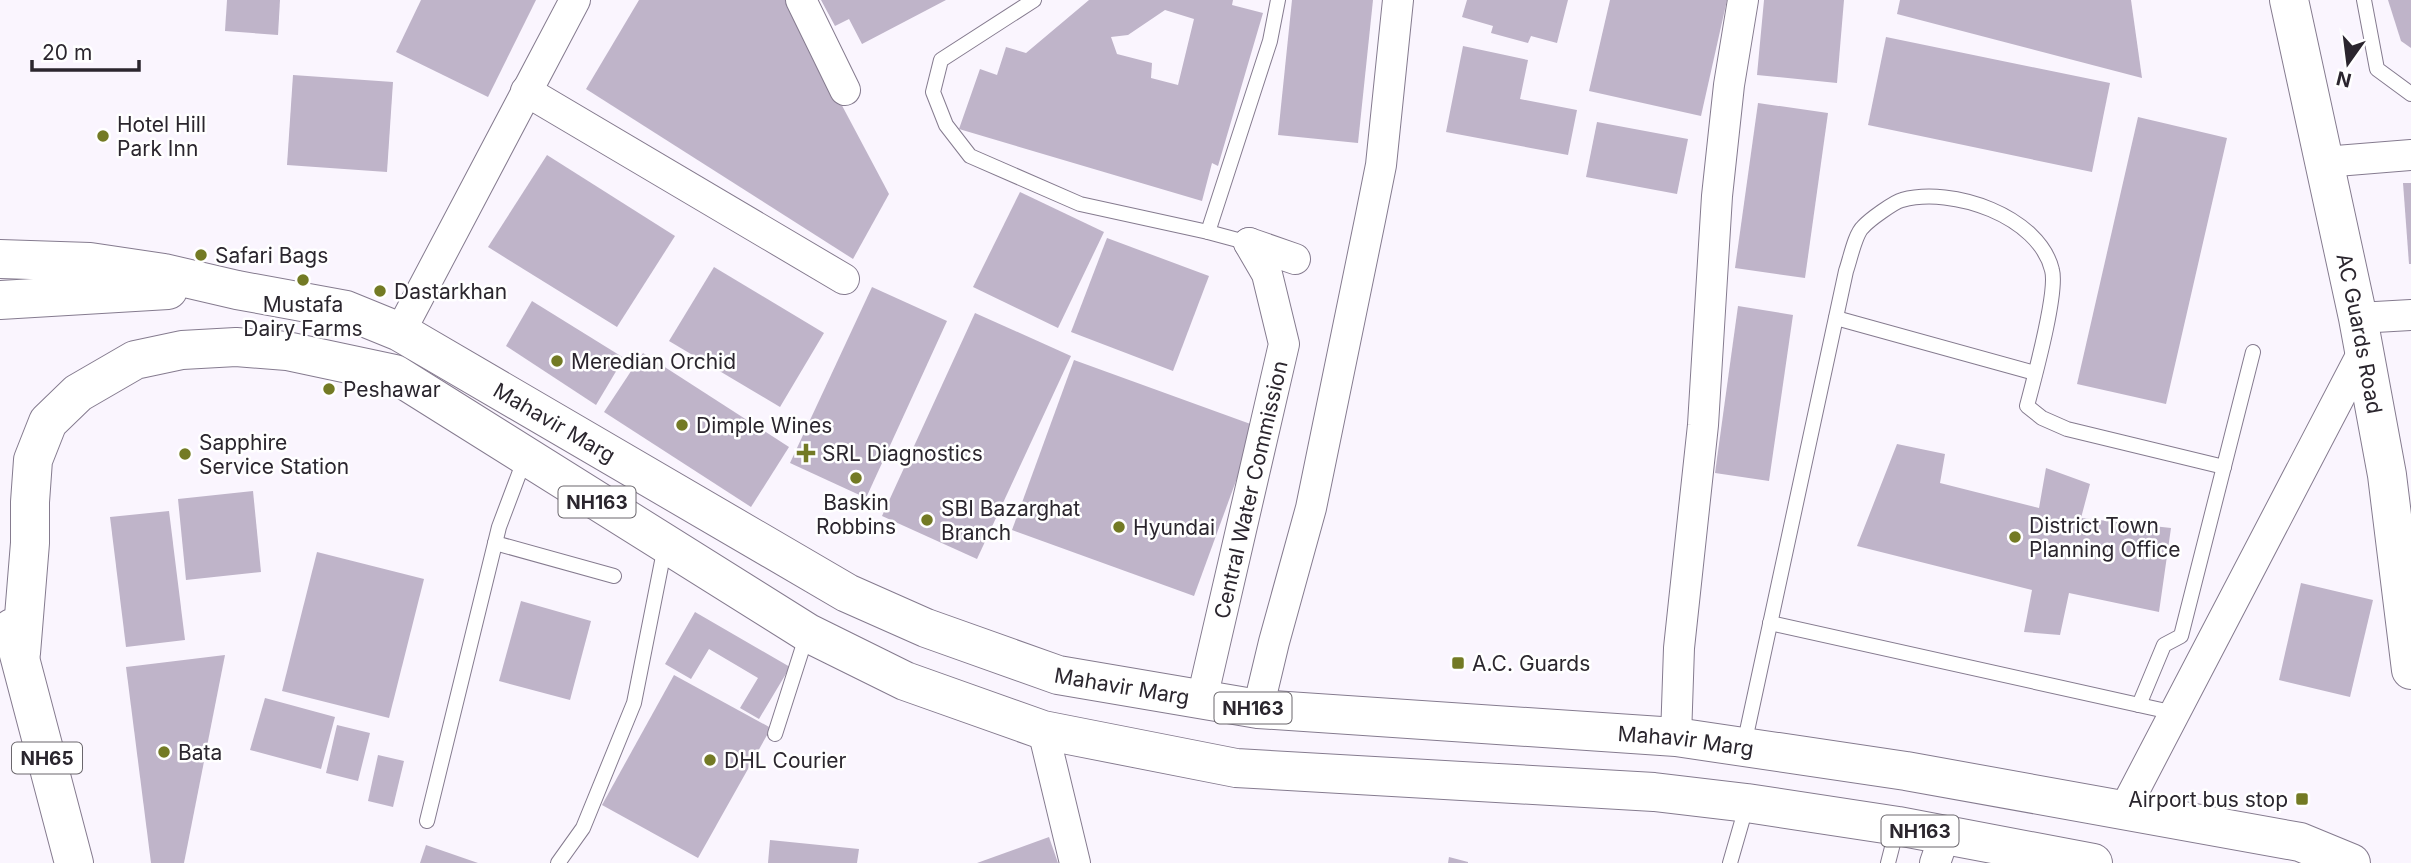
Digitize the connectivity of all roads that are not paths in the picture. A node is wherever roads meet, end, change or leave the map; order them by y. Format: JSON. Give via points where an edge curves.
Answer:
{"nodes":[{"id":1,"x":575,"y":0,"type":"edge"},
{"id":2,"x":801,"y":0,"type":"edge"},
{"id":3,"x":1034,"y":0,"type":"edge"},
{"id":4,"x":1278,"y":0,"type":"edge"},
{"id":5,"x":1398,"y":0,"type":"edge"},
{"id":6,"x":1743,"y":0,"type":"edge"},
{"id":7,"x":2289,"y":0,"type":"edge"},
{"id":8,"x":2364,"y":0,"type":"edge"},
{"id":9,"x":845,"y":90,"type":"dead end"},
{"id":10,"x":526,"y":91,"type":"junction"},
{"id":11,"x":2411,"y":94,"type":"edge"},
{"id":12,"x":2408,"y":155,"type":"edge"},
{"id":13,"x":2324,"y":162,"type":"junction"},
{"id":14,"x":1208,"y":232,"type":"junction"},
{"id":15,"x":1250,"y":243,"type":"junction"},
{"id":16,"x":5,"y":256,"type":"edge"},
{"id":17,"x":1295,"y":258,"type":"dead end"},
{"id":18,"x":844,"y":279,"type":"dead end"},
{"id":19,"x":237,"y":290,"type":"junction"},
{"id":20,"x":0,"y":300,"type":"edge"},
{"id":21,"x":2411,"y":315,"type":"edge"},
{"id":22,"x":1836,"y":318,"type":"junction"},
{"id":23,"x":400,"y":332,"type":"junction"},
{"id":24,"x":2361,"y":334,"type":"junction"},
{"id":25,"x":2253,"y":352,"type":"dead end"},
{"id":26,"x":2035,"y":373,"type":"junction"},
{"id":27,"x":525,"y":457,"type":"junction"},
{"id":28,"x":2224,"y":467,"type":"junction"},
{"id":29,"x":2399,"y":475,"type":"edge"},
{"id":30,"x":495,"y":543,"type":"junction"},
{"id":31,"x":666,"y":545,"type":"junction"},
{"id":32,"x":614,"y":576,"type":"dead end"},
{"id":33,"x":0,"y":591,"type":"edge"},
{"id":34,"x":1770,"y":623,"type":"junction"},
{"id":35,"x":808,"y":633,"type":"junction"},
{"id":36,"x":20,"y":653,"type":"junction"},
{"id":37,"x":2411,"y":670,"type":"edge"},
{"id":38,"x":1202,"y":699,"type":"junction"},
{"id":39,"x":2139,"y":705,"type":"junction"},
{"id":40,"x":1258,"y":709,"type":"junction"},
{"id":41,"x":2175,"y":713,"type":"junction"},
{"id":42,"x":1043,"y":730,"type":"junction"},
{"id":43,"x":775,"y":734,"type":"dead end"},
{"id":44,"x":1676,"y":737,"type":"junction"},
{"id":45,"x":1744,"y":746,"type":"junction"},
{"id":46,"x":1782,"y":752,"type":"junction"},
{"id":47,"x":1760,"y":805,"type":"junction"},
{"id":48,"x":2124,"y":810,"type":"junction"},
{"id":49,"x":427,"y":821,"type":"dead end"},
{"id":50,"x":1898,"y":826,"type":"junction"},
{"id":51,"x":1940,"y":850,"type":"edge"},
{"id":52,"x":74,"y":863,"type":"edge"},
{"id":53,"x":558,"y":863,"type":"edge"},
{"id":54,"x":1075,"y":863,"type":"edge"},
{"id":55,"x":1730,"y":863,"type":"edge"},
{"id":56,"x":1888,"y":863,"type":"edge"},
{"id":57,"x":2092,"y":863,"type":"edge"},
{"id":58,"x":2351,"y":863,"type":"edge"}],
"edges":[{"from":1,"to":10,"type":"street"},
{"from":2,"to":9,"type":"street"},
{"from":3,"to":14,"type":"lane","via":[[941,61],[933,92],[946,125],[970,156],[1080,204]]},
{"from":4,"to":14,"type":"lane","via":[[1270,41]]},
{"from":5,"to":40,"type":"street","via":[[1381,165],[1311,508]]},
{"from":6,"to":44,"type":"street","via":[[1717,196],[1704,411],[1679,648]]},
{"from":7,"to":13,"type":"main road","name":"AC Guards Road"},
{"from":8,"to":11,"type":"lane","via":[[2377,69]]},
{"from":10,"to":18,"type":"street"},
{"from":10,"to":23,"type":"street"},
{"from":12,"to":13,"type":"street"},
{"from":13,"to":24,"type":"main road","name":"AC Guards Road"},
{"from":14,"to":15,"type":"lane"},
{"from":15,"to":17,"type":"street"},
{"from":15,"to":38,"type":"street","name":"Central Water Commission","via":[[1267,274],[1284,344]]},
{"from":16,"to":19,"type":"main road","name":"Mahavir Marg","number":"NH163","via":[[90,262]]},
{"from":19,"to":20,"type":"main road","number":"NH163"},
{"from":19,"to":23,"type":"main road","name":"Mahavir Marg","number":"NH163","via":[[346,310]]},
{"from":21,"to":24,"type":"street"},
{"from":22,"to":26,"type":"lane"},
{"from":22,"to":26,"type":"lane","via":[[1861,228],[1900,200],[1935,195],[1967,200],[2015,223],[2040,242],[2053,271]]},
{"from":22,"to":34,"type":"lane"},
{"from":23,"to":38,"type":"main road","name":"Mahavir Marg","number":"NH163","via":[[847,593],[926,628],[1058,675]]},
{"from":24,"to":29,"type":"main road","name":"AC Guards Road"},
{"from":24,"to":41,"type":"street"},
{"from":25,"to":28,"type":"lane"},
{"from":26,"to":28,"type":"lane","via":[[2028,405],[2042,418],[2067,429]]},
{"from":27,"to":30,"type":"lane"},
{"from":27,"to":31,"type":"main road","name":"Mahavir Marg","number":"NH163"},
{"from":27,"to":36,"type":"main road","name":"Mahavir Marg","number":"NH163","via":[[395,374],[287,351],[236,346],[135,360],[78,393],[48,422],[33,460]]},
{"from":28,"to":39,"type":"lane","via":[[2181,636],[2164,645]]},
{"from":29,"to":37,"type":"main road","name":"AC Guards Road"},
{"from":30,"to":32,"type":"lane"},
{"from":30,"to":49,"type":"lane"},
{"from":31,"to":35,"type":"main road","name":"Mahavir Marg","number":"NH163"},
{"from":31,"to":53,"type":"lane","via":[[635,703],[583,828]]},
{"from":33,"to":36,"type":"main road","number":"NH65"},
{"from":34,"to":39,"type":"lane"},
{"from":34,"to":45,"type":"lane"},
{"from":35,"to":42,"type":"main road","name":"Mahavir Marg","number":"NH163","via":[[905,681]]},
{"from":35,"to":43,"type":"lane"},
{"from":36,"to":52,"type":"main road","number":"NH65"},
{"from":38,"to":40,"type":"main road","name":"Mahavir Marg","number":"NH163"},
{"from":39,"to":41,"type":"lane"},
{"from":40,"to":44,"type":"main road","name":"Mahavir Marg","number":"NH163"},
{"from":41,"to":48,"type":"street"},
{"from":42,"to":47,"type":"main road","name":"Mahavir Marg","number":"NH163","via":[[1236,768],[1654,792]]},
{"from":42,"to":54,"type":"street"},
{"from":44,"to":45,"type":"main road","name":"Mahavir Marg","number":"NH163"},
{"from":45,"to":46,"type":"main road","name":"Mahavir Marg","number":"NH163"},
{"from":46,"to":47,"type":"main road"},
{"from":46,"to":48,"type":"main road","name":"Mahavir Marg","number":"NH163"},
{"from":47,"to":50,"type":"main road","name":"Mahavir Marg","number":"NH163"},
{"from":47,"to":55,"type":"lane"},
{"from":48,"to":58,"type":"main road","name":"Mahavir Marg","number":"NH163","via":[[2300,842]]},
{"from":50,"to":51,"type":"main road","name":"Mahavir Marg","number":"NH163"},
{"from":50,"to":56,"type":"lane"},
{"from":51,"to":57,"type":"main road","name":"Mahavir Marg","number":"NH163"}]}
